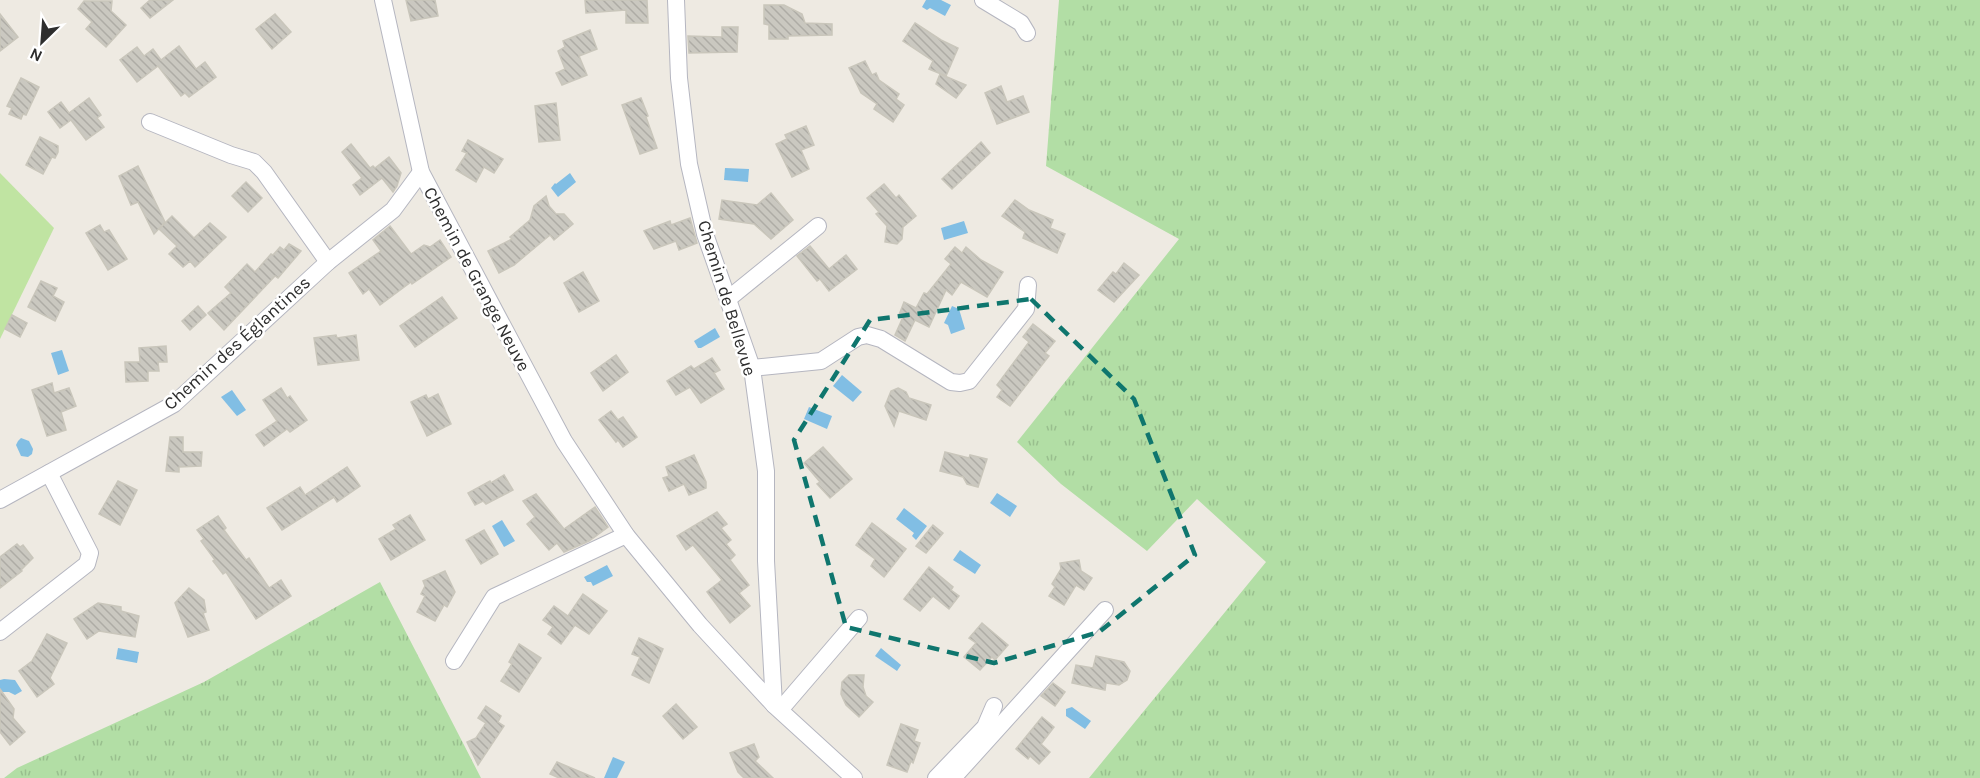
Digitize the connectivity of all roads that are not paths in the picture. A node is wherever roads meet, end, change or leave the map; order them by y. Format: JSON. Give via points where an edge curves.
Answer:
{"nodes":[{"id":1,"x":383,"y":0,"type":"edge"},
{"id":2,"x":676,"y":0,"type":"edge"},
{"id":3,"x":983,"y":0,"type":"edge"},
{"id":4,"x":1027,"y":33,"type":"dead end"},
{"id":5,"x":150,"y":122,"type":"dead end"},
{"id":6,"x":421,"y":172,"type":"junction"},
{"id":7,"x":818,"y":226,"type":"dead end"},
{"id":8,"x":328,"y":262,"type":"junction"},
{"id":9,"x":1028,"y":285,"type":"dead end"},
{"id":10,"x":728,"y":298,"type":"junction"},
{"id":11,"x":752,"y":368,"type":"junction"},
{"id":12,"x":50,"y":473,"type":"junction"},
{"id":13,"x":0,"y":500,"type":"edge"},
{"id":14,"x":626,"y":535,"type":"junction"},
{"id":15,"x":1105,"y":610,"type":"dead end"},
{"id":16,"x":859,"y":618,"type":"dead end"},
{"id":17,"x":0,"y":632,"type":"edge"},
{"id":18,"x":454,"y":661,"type":"dead end"},
{"id":19,"x":994,"y":706,"type":"dead end"},
{"id":20,"x":777,"y":707,"type":"junction"},
{"id":21,"x":854,"y":778,"type":"edge"},
{"id":22,"x":936,"y":778,"type":"edge"},
{"id":23,"x":953,"y":778,"type":"edge"}],
"edges":[{"from":1,"to":6,"type":"street","name":"Chemin de Grange Neuve"},
{"from":2,"to":10,"type":"street","name":"Chemin de Bellevue","via":[[679,78],[689,164],[705,234]]},
{"from":3,"to":4,"type":"street","via":[[1021,23]]},
{"from":5,"to":8,"type":"street","via":[[254,162]]},
{"from":6,"to":8,"type":"street","name":"Chemin des Églantines","via":[[393,210]]},
{"from":6,"to":14,"type":"street","name":"Chemin de Grange Neuve","via":[[564,441]]},
{"from":7,"to":10,"type":"street"},
{"from":8,"to":12,"type":"street","name":"Chemin des Églantines","via":[[174,404]]},
{"from":9,"to":11,"type":"street","via":[[1026,309],[969,381],[951,382],[881,339],[867,335],[820,361]]},
{"from":10,"to":11,"type":"street","name":"Chemin de Bellevue"},
{"from":11,"to":20,"type":"street","name":"Chemin de Bellevue","via":[[765,471],[766,561]]},
{"from":12,"to":13,"type":"street","name":"Chemin des Églantines"},
{"from":12,"to":17,"type":"street","via":[[90,552],[87,564]]},
{"from":14,"to":18,"type":"street","via":[[494,597]]},
{"from":14,"to":20,"type":"street","name":"Chemin de Grange Neuve","via":[[700,625]]},
{"from":15,"to":23,"type":"street"},
{"from":16,"to":20,"type":"street"},
{"from":19,"to":22,"type":"street","via":[[986,727]]},
{"from":20,"to":21,"type":"street","name":"Chemin de Grange Neuve"}]}
